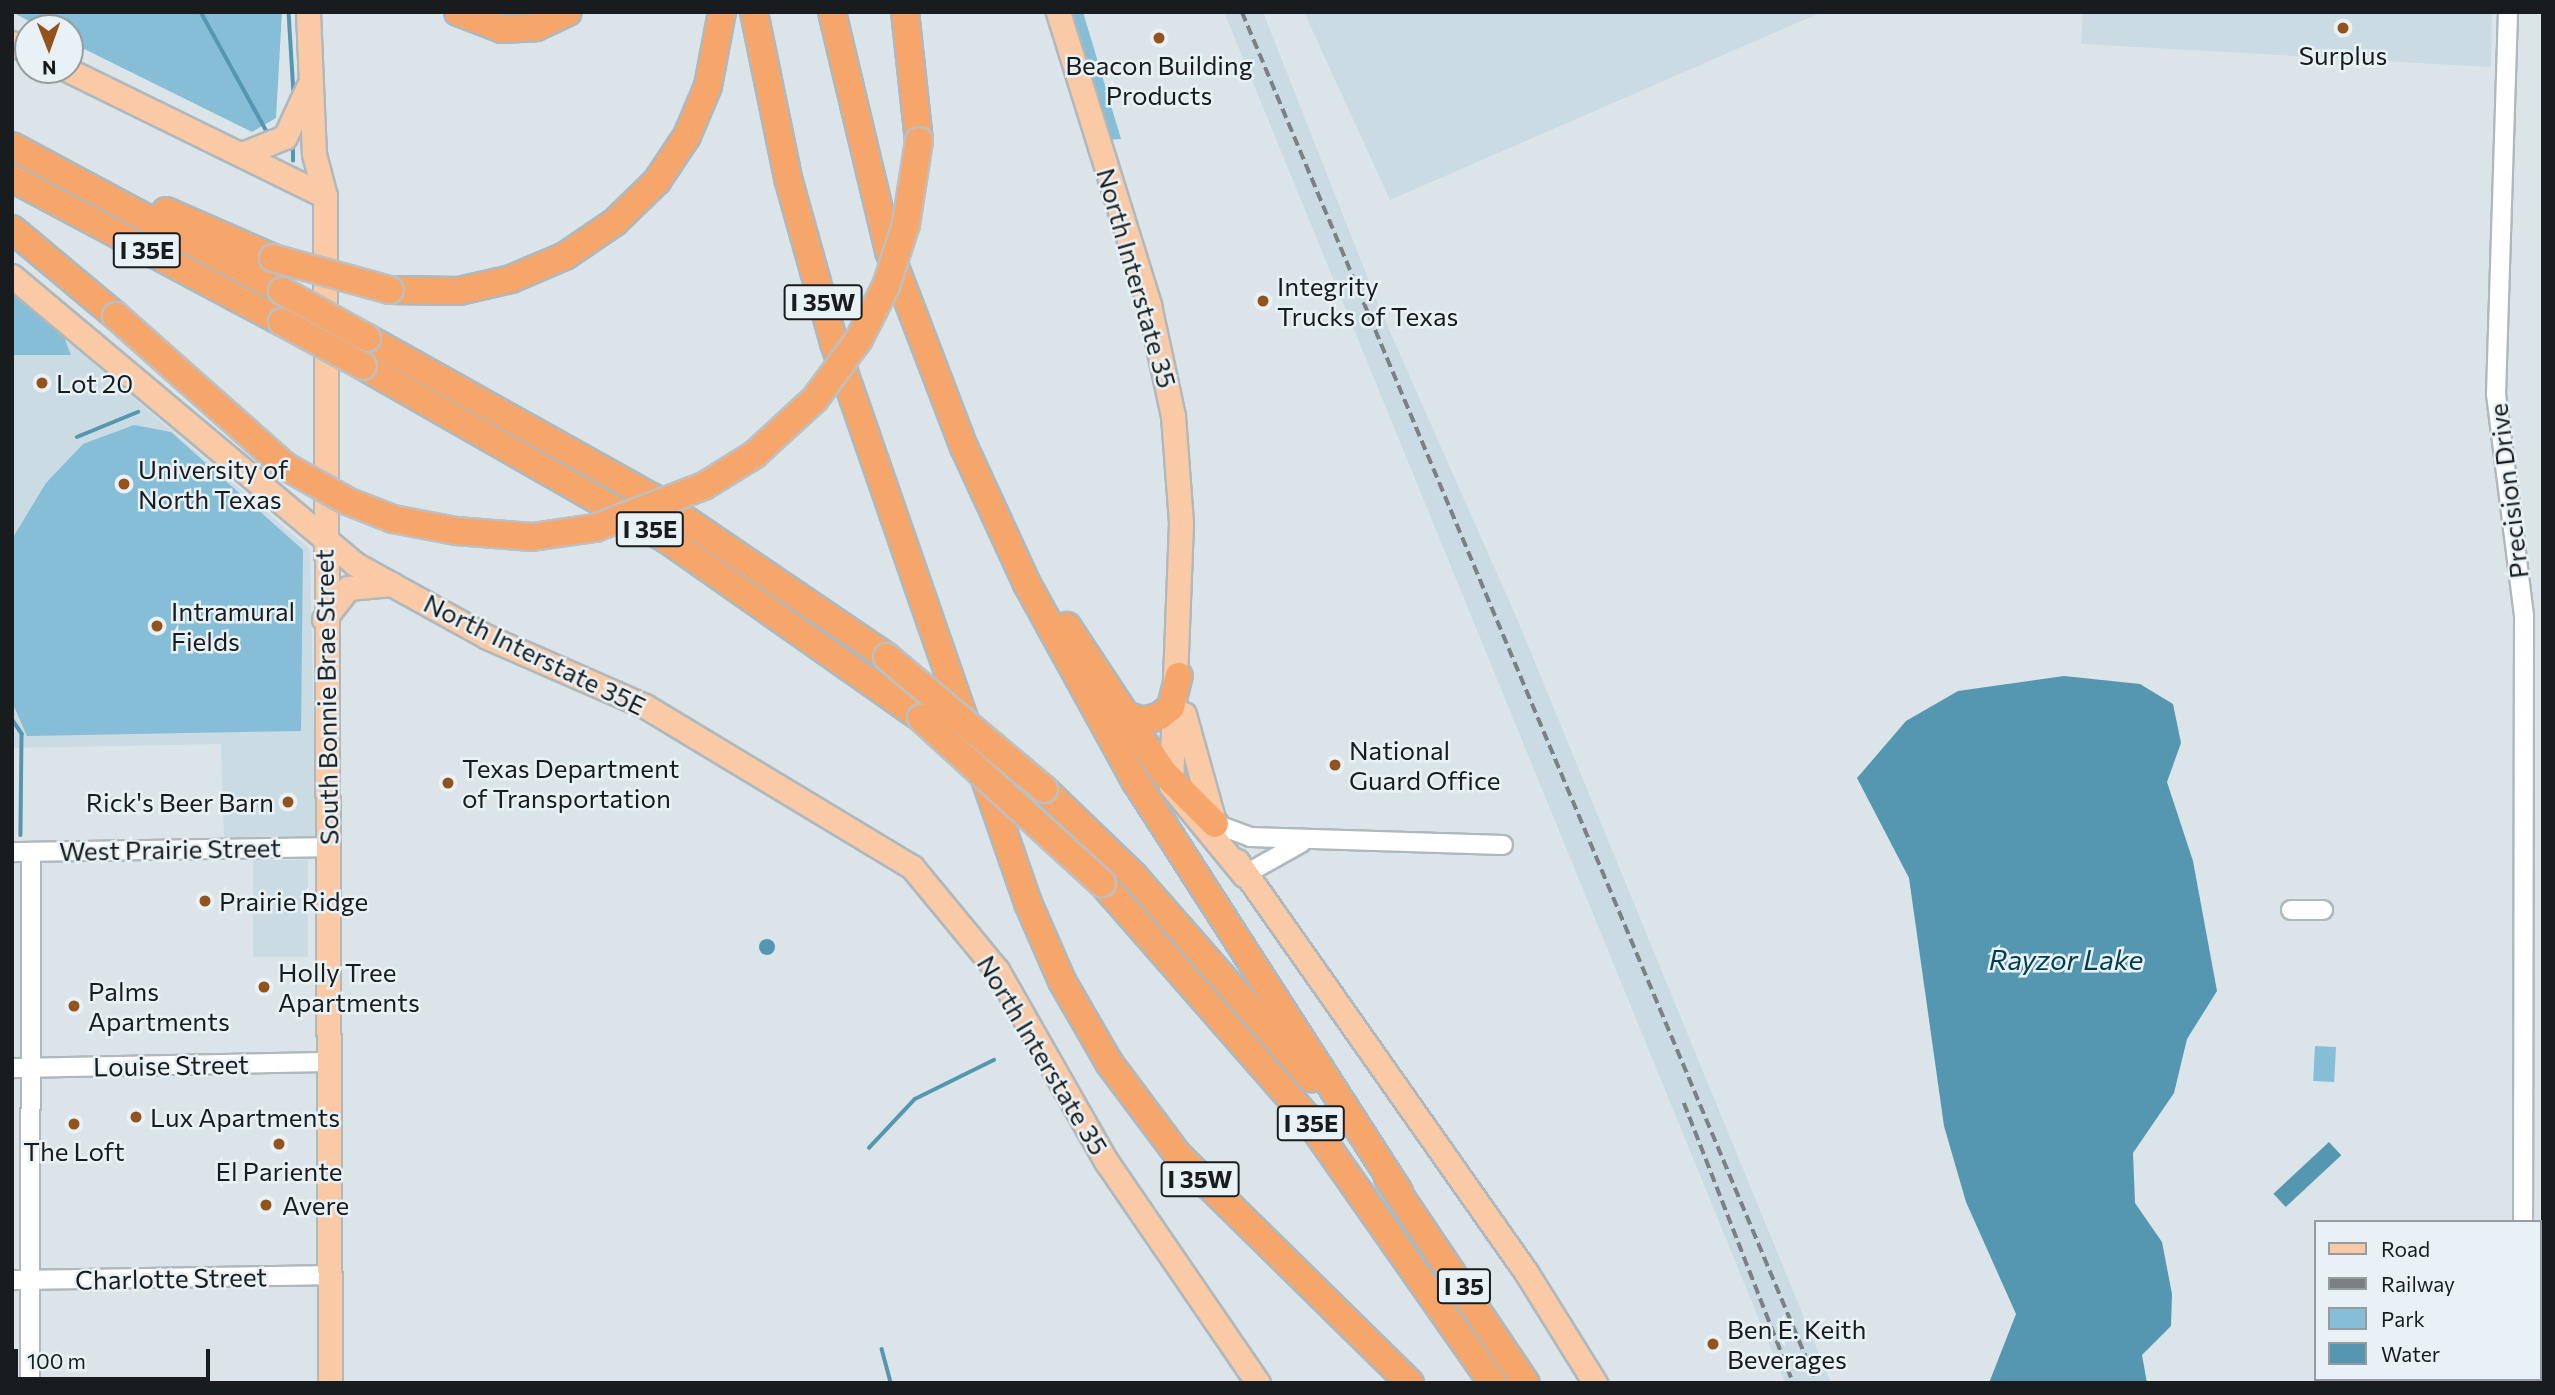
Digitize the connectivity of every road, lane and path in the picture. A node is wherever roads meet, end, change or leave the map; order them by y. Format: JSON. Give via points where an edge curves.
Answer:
{"nodes":[{"id":1,"x":308,"y":12,"type":"edge"},
{"id":2,"x":458,"y":12,"type":"edge"},
{"id":3,"x":568,"y":12,"type":"edge"},
{"id":4,"x":722,"y":12,"type":"edge"},
{"id":5,"x":754,"y":12,"type":"edge"},
{"id":6,"x":832,"y":12,"type":"edge"},
{"id":7,"x":905,"y":12,"type":"edge"},
{"id":8,"x":1058,"y":12,"type":"edge"},
{"id":9,"x":2508,"y":12,"type":"edge"},
{"id":10,"x":84,"y":78,"type":"edge"},
{"id":11,"x":309,"y":84,"type":"junction"},
{"id":12,"x":12,"y":144,"type":"edge"},
{"id":13,"x":242,"y":154,"type":"junction"},
{"id":14,"x":12,"y":178,"type":"edge"},
{"id":15,"x":325,"y":196,"type":"junction"},
{"id":16,"x":12,"y":229,"type":"edge"},
{"id":17,"x":12,"y":276,"type":"edge"},
{"id":18,"x":940,"y":387,"type":"junction"},
{"id":19,"x":324,"y":541,"type":"junction"},
{"id":20,"x":394,"y":583,"type":"junction"},
{"id":21,"x":323,"y":622,"type":"junction"},
{"id":22,"x":1179,"y":676,"type":"junction"},
{"id":23,"x":1120,"y":713,"type":"junction"},
{"id":24,"x":1171,"y":782,"type":"junction"},
{"id":25,"x":773,"y":783,"type":"joint"},
{"id":26,"x":1215,"y":824,"type":"junction"},
{"id":27,"x":1315,"y":841,"type":"junction"},
{"id":28,"x":1503,"y":845,"type":"dead end"},
{"id":29,"x":328,"y":847,"type":"junction"},
{"id":30,"x":12,"y":852,"type":"edge"},
{"id":31,"x":32,"y":852,"type":"junction"},
{"id":32,"x":1244,"y":875,"type":"junction"},
{"id":33,"x":2323,"y":910,"type":"dead end"},
{"id":34,"x":2291,"y":911,"type":"dead end"},
{"id":35,"x":330,"y":1062,"type":"junction"},
{"id":36,"x":31,"y":1067,"type":"junction"},
{"id":37,"x":12,"y":1068,"type":"edge"},
{"id":38,"x":1399,"y":1192,"type":"junction"},
{"id":39,"x":2523,"y":1220,"type":"edge"},
{"id":40,"x":329,"y":1275,"type":"junction"},
{"id":41,"x":21,"y":1280,"type":"edge"},
{"id":42,"x":30,"y":1383,"type":"edge"},
{"id":43,"x":330,"y":1383,"type":"edge"},
{"id":44,"x":1258,"y":1383,"type":"edge"},
{"id":45,"x":1410,"y":1383,"type":"edge"},
{"id":46,"x":1493,"y":1383,"type":"edge"},
{"id":47,"x":1526,"y":1383,"type":"edge"},
{"id":48,"x":1595,"y":1383,"type":"edge"}],
"edges":[{"from":1,"to":11,"type":"main road","name":"South Bonnie Brae Street"},
{"from":2,"to":3,"type":"highway","via":[[486,27],[519,29]]},
{"from":4,"to":12,"type":"highway","bridge":true,"via":[[708,86],[687,136],[657,181],[615,222],[565,256],[511,279],[459,291],[390,290],[273,258]]},
{"from":5,"to":45,"type":"highway","number":"I 35W","via":[[788,178],[834,343],[1028,903],[1062,981],[1110,1064],[1178,1155]]},
{"from":6,"to":18,"type":"highway","number":"I 35W","via":[[889,251]]},
{"from":7,"to":16,"type":"highway","bridge":true,"via":[[919,141],[906,224],[886,286],[859,339],[815,399],[754,456],[704,486],[596,528],[532,537],[456,531],[393,519],[347,501],[285,466]]},
{"from":8,"to":22,"type":"main road","name":"North Interstate 35","via":[[1167,381],[1180,513]]},
{"from":9,"to":39,"type":"street","name":"Precision Drive","via":[[2496,394],[2524,616]]},
{"from":10,"to":13,"type":"main road"},
{"from":11,"to":13,"type":"main road","via":[[285,137]]},
{"from":11,"to":15,"type":"main road","name":"South Bonnie Brae Street"},
{"from":12,"to":38,"type":"highway","number":"I 35E","bridge":true,"via":[[652,497],[887,657],[1044,789],[1218,968]]},
{"from":13,"to":15,"type":"main road"},
{"from":14,"to":46,"type":"highway","number":"I 35E","bridge":true,"via":[[363,366],[718,572],[921,718],[1102,883],[1305,1115]]},
{"from":15,"to":19,"type":"main road","name":"South Bonnie Brae Street"},
{"from":17,"to":19,"type":"main road","name":"North Interstate 35E"},
{"from":18,"to":23,"type":"highway"},
{"from":18,"to":38,"type":"highway","number":"I 35W","via":[[1027,584],[1101,724]]},
{"from":19,"to":20,"type":"main road","name":"North Interstate 35E"},
{"from":19,"to":21,"type":"main road","name":"South Bonnie Brae Street"},
{"from":20,"to":21,"type":"main road","via":[[348,587]]},
{"from":20,"to":25,"type":"main road","name":"North Interstate 35E","via":[[487,637],[626,696]]},
{"from":21,"to":29,"type":"main road","name":"South Bonnie Brae Street"},
{"from":22,"to":23,"type":"highway","via":[[1171,707],[1160,716],[1143,721]]},
{"from":22,"to":24,"type":"main road","name":"North Interstate 35"},
{"from":22,"to":26,"type":"main road","name":"North Interstate 35","via":[[1196,766]]},
{"from":23,"to":24,"type":"highway"},
{"from":24,"to":26,"type":"highway"},
{"from":24,"to":32,"type":"main road","name":"North Interstate 35","via":[[1181,805]]},
{"from":25,"to":44,"type":"main road","name":"North Interstate 35","via":[[881,845],[942,898],[1020,1006],[1116,1177]]},
{"from":26,"to":27,"type":"street","via":[[1238,835]]},
{"from":26,"to":32,"type":"main road","name":"North Interstate 35"},
{"from":27,"to":28,"type":"street"},
{"from":27,"to":32,"type":"street","via":[[1282,849]]},
{"from":29,"to":31,"type":"street","name":"West Prairie Street"},
{"from":29,"to":35,"type":"main road","name":"South Bonnie Brae Street"},
{"from":30,"to":31,"type":"street","name":"West Prairie Street"},
{"from":31,"to":36,"type":"street"},
{"from":32,"to":48,"type":"main road","name":"North Interstate 35","via":[[1525,1272]]},
{"from":33,"to":34,"type":"street"},
{"from":35,"to":36,"type":"street","name":"Louise Street"},
{"from":35,"to":40,"type":"main road","name":"South Bonnie Brae Street"},
{"from":36,"to":37,"type":"street","name":"Louise Street"},
{"from":36,"to":41,"type":"street"},
{"from":38,"to":47,"type":"highway","number":"I 35"},
{"from":40,"to":41,"type":"street","name":"Charlotte Street"},
{"from":40,"to":43,"type":"main road","name":"South Bonnie Brae Street"},
{"from":41,"to":42,"type":"street"}]}
